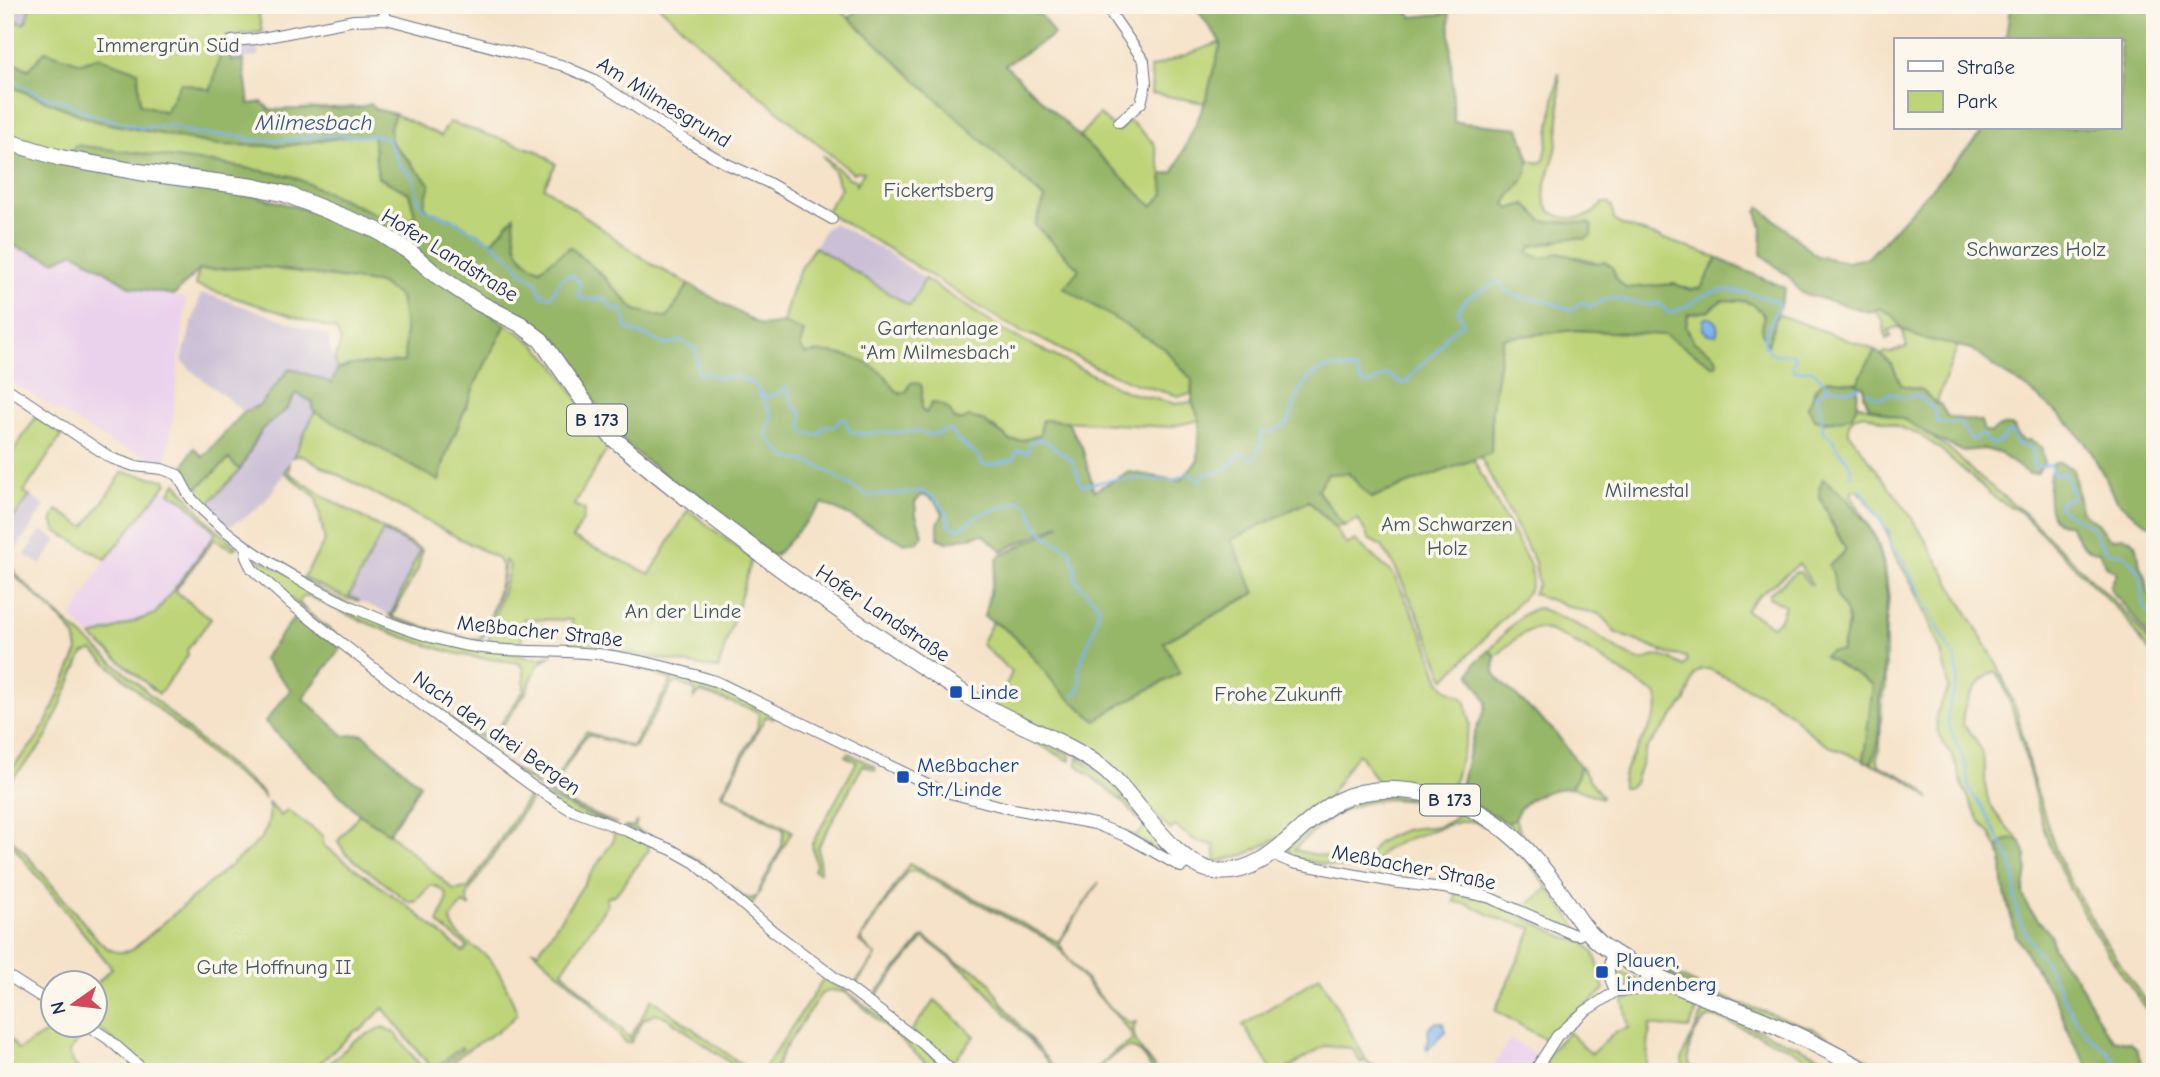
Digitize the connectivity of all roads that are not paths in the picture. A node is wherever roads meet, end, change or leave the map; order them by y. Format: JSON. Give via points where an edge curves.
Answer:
{"nodes":[{"id":1,"x":383,"y":5,"type":"edge"},
{"id":2,"x":1105,"y":5,"type":"edge"},
{"id":3,"x":386,"y":19,"type":"junction"},
{"id":4,"x":232,"y":41,"type":"dead end"},
{"id":5,"x":1119,"y":122,"type":"dead end"},
{"id":6,"x":5,"y":141,"type":"edge"},
{"id":7,"x":832,"y":219,"type":"dead end"},
{"id":8,"x":5,"y":387,"type":"edge"},
{"id":9,"x":247,"y":547,"type":"junction"},
{"id":10,"x":1270,"y":854,"type":"junction"},
{"id":11,"x":1189,"y":861,"type":"junction"},
{"id":12,"x":1586,"y":931,"type":"junction"},
{"id":13,"x":1612,"y":951,"type":"junction"},
{"id":14,"x":5,"y":974,"type":"edge"},
{"id":15,"x":1656,"y":974,"type":"junction"},
{"id":16,"x":1616,"y":991,"type":"junction"},
{"id":17,"x":38,"y":995,"type":"edge"},
{"id":18,"x":107,"y":1038,"type":"edge"},
{"id":19,"x":146,"y":1072,"type":"edge"},
{"id":20,"x":953,"y":1072,"type":"edge"},
{"id":21,"x":1534,"y":1072,"type":"edge"},
{"id":22,"x":1867,"y":1072,"type":"edge"}],
"edges":[{"from":1,"to":3,"type":"street"},
{"from":2,"to":5,"type":"street","via":[[1144,61],[1142,103]]},
{"from":3,"to":4,"type":"street","name":"Am Milmesgrund","via":[[354,20]]},
{"from":3,"to":7,"type":"street","name":"Am Milmesgrund","via":[[574,69],[687,141]]},
{"from":6,"to":11,"type":"main road","name":"Hofer Landstraße","number":"B 173","via":[[74,160],[265,189],[376,230],[435,274],[541,340],[614,439],[725,527],[984,707],[1106,771]]},
{"from":8,"to":9,"type":"street","name":"Meßbacher Straße","via":[[111,458],[178,475],[190,496]]},
{"from":9,"to":11,"type":"street","name":"Meßbacher Straße","via":[[344,602],[412,631],[464,645],[607,655],[676,669],[715,681],[942,791],[1095,824],[1181,867]]},
{"from":9,"to":20,"type":"street","name":"Nach den drei Bergen","via":[[246,557],[253,569],[291,604],[411,698],[569,809],[695,863],[773,931],[922,1043]]},
{"from":10,"to":11,"type":"main road","name":"Hofer Landstraße","number":"B 173","via":[[1233,870],[1209,870]]},
{"from":10,"to":12,"type":"street","name":"Meßbacher Straße","via":[[1293,863],[1488,897],[1572,934]]},
{"from":10,"to":12,"type":"main road","name":"Hofer Landstraße","number":"B 173","via":[[1329,807],[1355,794],[1391,789],[1435,796],[1472,809],[1510,832],[1542,866]]},
{"from":12,"to":13,"type":"main road","name":"Hofer Landstraße","number":"B 173"},
{"from":13,"to":15,"type":"main road","name":"Hofer Landstraße","number":"B 173"},
{"from":13,"to":16,"type":"street","via":[[1608,972]]},
{"from":14,"to":17,"type":"street"},
{"from":15,"to":16,"type":"street","via":[[1634,990]]},
{"from":15,"to":22,"type":"main road","name":"Hofer Landstraße","number":"B 173","via":[[1798,1035]]},
{"from":16,"to":21,"type":"street","via":[[1557,1036]]},
{"from":18,"to":19,"type":"street"}]}
